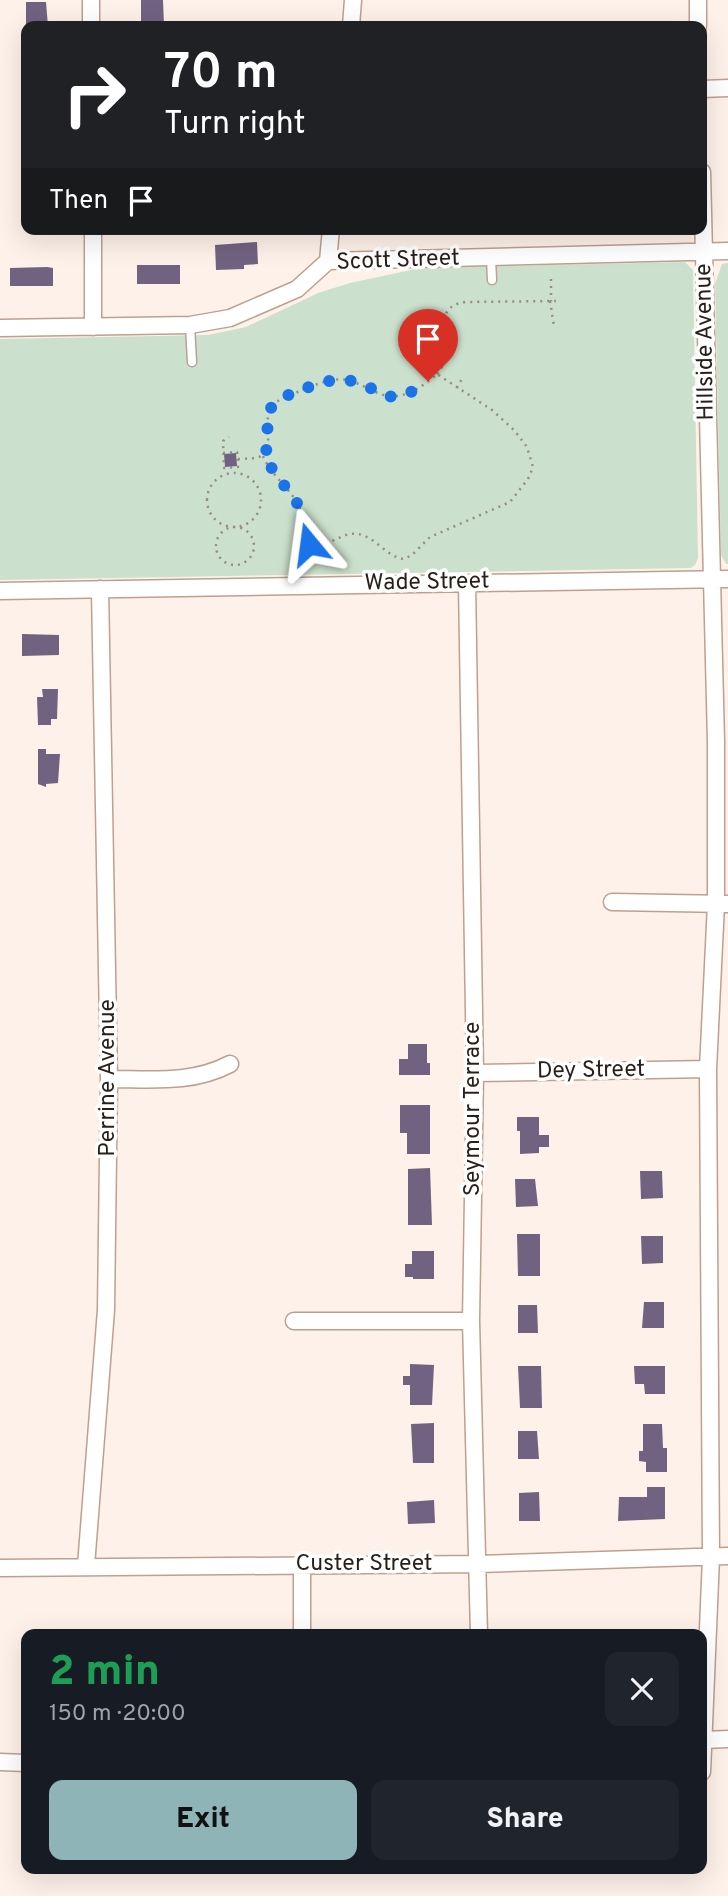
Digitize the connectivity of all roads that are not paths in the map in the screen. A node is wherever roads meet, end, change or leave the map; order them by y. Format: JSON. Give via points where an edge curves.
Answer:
{"nodes":[{"id":1,"x":91,"y":0,"type":"edge"},
{"id":2,"x":353,"y":0,"type":"edge"},
{"id":3,"x":698,"y":0,"type":"edge"},
{"id":4,"x":92,"y":21,"type":"edge"},
{"id":5,"x":351,"y":21,"type":"edge"},
{"id":6,"x":698,"y":21,"type":"edge"},
{"id":7,"x":728,"y":88,"type":"edge"},
{"id":8,"x":707,"y":89,"type":"edge"},
{"id":9,"x":93,"y":235,"type":"edge"},
{"id":10,"x":330,"y":235,"type":"edge"},
{"id":11,"x":704,"y":235,"type":"edge"},
{"id":12,"x":728,"y":251,"type":"edge"},
{"id":13,"x":704,"y":252,"type":"junction"},
{"id":14,"x":491,"y":258,"type":"junction"},
{"id":15,"x":328,"y":261,"type":"junction"},
{"id":16,"x":492,"y":280,"type":"dead end"},
{"id":17,"x":190,"y":325,"type":"junction"},
{"id":18,"x":93,"y":327,"type":"junction"},
{"id":19,"x":0,"y":328,"type":"edge"},
{"id":20,"x":192,"y":362,"type":"dead end"},
{"id":21,"x":728,"y":579,"type":"edge"},
{"id":22,"x":711,"y":580,"type":"junction"},
{"id":23,"x":467,"y":583,"type":"junction"},
{"id":24,"x":100,"y":589,"type":"junction"},
{"id":25,"x":0,"y":591,"type":"edge"},
{"id":26,"x":722,"y":742,"type":"edge"},
{"id":27,"x":612,"y":902,"type":"dead end"},
{"id":28,"x":722,"y":904,"type":"edge"},
{"id":29,"x":230,"y":1063,"type":"dead end"},
{"id":30,"x":708,"y":1069,"type":"junction"},
{"id":31,"x":475,"y":1073,"type":"junction"},
{"id":32,"x":109,"y":1079,"type":"junction"},
{"id":33,"x":294,"y":1321,"type":"dead end"},
{"id":34,"x":471,"y":1321,"type":"junction"},
{"id":35,"x":720,"y":1557,"type":"edge"},
{"id":36,"x":479,"y":1564,"type":"junction"},
{"id":37,"x":302,"y":1565,"type":"junction"},
{"id":38,"x":86,"y":1566,"type":"junction"},
{"id":39,"x":0,"y":1568,"type":"edge"},
{"id":40,"x":302,"y":1629,"type":"edge"},
{"id":41,"x":479,"y":1629,"type":"edge"},
{"id":42,"x":707,"y":1706,"type":"edge"},
{"id":43,"x":728,"y":1739,"type":"edge"},
{"id":44,"x":707,"y":1740,"type":"edge"},
{"id":45,"x":0,"y":1762,"type":"edge"},
{"id":46,"x":21,"y":1763,"type":"edge"}],
"edges":[{"from":1,"to":4,"type":"street"},
{"from":2,"to":5,"type":"street"},
{"from":3,"to":6,"type":"street"},
{"from":7,"to":8,"type":"street"},
{"from":9,"to":18,"type":"street"},
{"from":10,"to":15,"type":"street"},
{"from":11,"to":13,"type":"street","name":"Hillside Avenue"},
{"from":12,"to":13,"type":"street","name":"Scott Street"},
{"from":13,"to":14,"type":"street","name":"Scott Street"},
{"from":13,"to":22,"type":"street","name":"Hillside Avenue"},
{"from":14,"to":15,"type":"street","name":"Scott Street"},
{"from":14,"to":16,"type":"lane"},
{"from":15,"to":17,"type":"street","name":"Scott Street","via":[[297,289],[230,318]]},
{"from":17,"to":18,"type":"street","name":"Scott Street"},
{"from":17,"to":20,"type":"lane"},
{"from":18,"to":19,"type":"street","name":"Scott Street"},
{"from":21,"to":22,"type":"street","name":"Wade Street"},
{"from":22,"to":23,"type":"street","name":"Wade Street"},
{"from":22,"to":26,"type":"street","name":"Hillside Avenue"},
{"from":23,"to":24,"type":"street","name":"Wade Street"},
{"from":23,"to":31,"type":"street","name":"Seymour Terrace"},
{"from":24,"to":25,"type":"street","name":"Wade Street"},
{"from":24,"to":32,"type":"street","name":"Perrine Avenue"},
{"from":26,"to":28,"type":"street","name":"Hillside Avenue"},
{"from":27,"to":28,"type":"street"},
{"from":28,"to":30,"type":"street","name":"Hillside Avenue"},
{"from":29,"to":32,"type":"street","via":[[194,1078]]},
{"from":30,"to":31,"type":"street","name":"Dey Street"},
{"from":30,"to":35,"type":"street","name":"Hillside Avenue"},
{"from":31,"to":34,"type":"street","name":"Seymour Terrace"},
{"from":32,"to":38,"type":"street","name":"Perrine Avenue","via":[[106,1310]]},
{"from":33,"to":34,"type":"street"},
{"from":34,"to":36,"type":"street","name":"Seymour Terrace"},
{"from":35,"to":36,"type":"street","name":"Custer Street"},
{"from":35,"to":42,"type":"street","name":"Hillside Avenue"},
{"from":36,"to":37,"type":"street","name":"Custer Street"},
{"from":36,"to":41,"type":"street","name":"Seymour Terrace"},
{"from":37,"to":38,"type":"street","name":"Custer Street"},
{"from":37,"to":40,"type":"street"},
{"from":38,"to":39,"type":"street","name":"Custer Street"},
{"from":43,"to":44,"type":"street"},
{"from":45,"to":46,"type":"street"}]}
